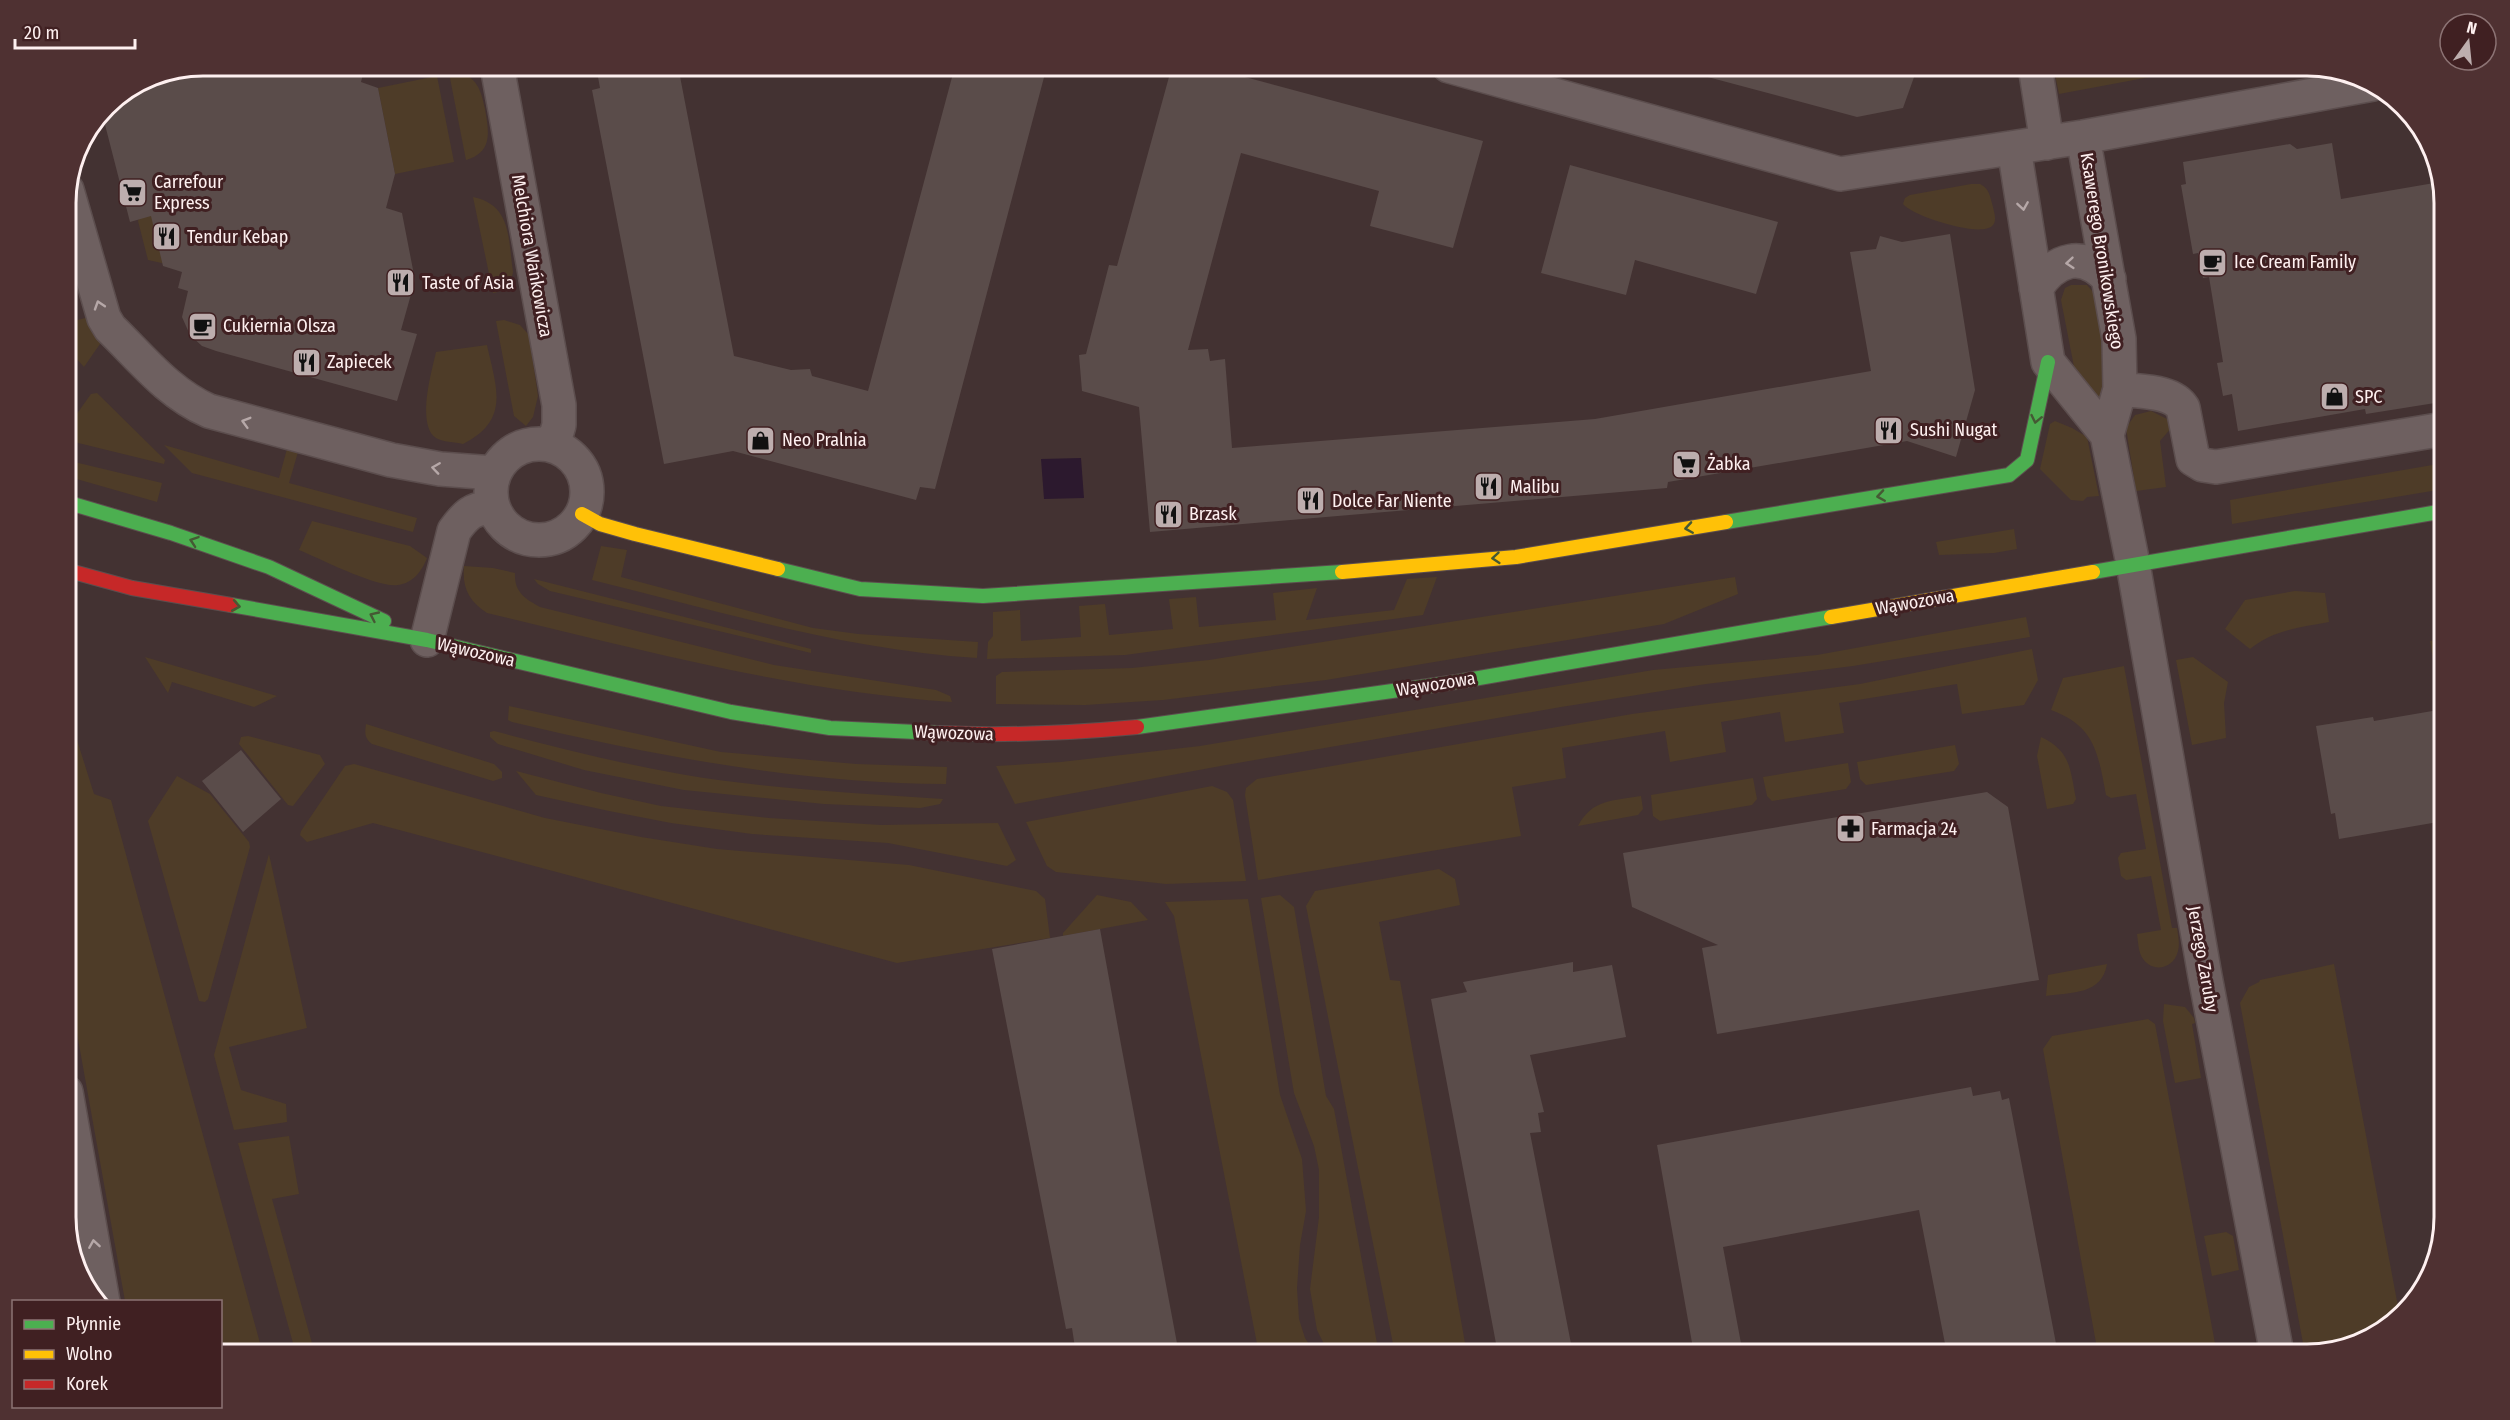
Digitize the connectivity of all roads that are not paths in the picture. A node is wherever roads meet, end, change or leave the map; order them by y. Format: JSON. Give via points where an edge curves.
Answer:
{"nodes":[{"id":1,"x":1487,"y":76,"type":"edge"},
{"id":2,"x":2037,"y":76,"type":"edge"},
{"id":3,"x":499,"y":77,"type":"edge"},
{"id":4,"x":2357,"y":87,"type":"edge"},
{"id":5,"x":2083,"y":137,"type":"junction"},
{"id":6,"x":2048,"y":143,"type":"junction"},
{"id":7,"x":2014,"y":148,"type":"junction"},
{"id":8,"x":77,"y":225,"type":"edge"},
{"id":9,"x":2109,"y":279,"type":"junction"},
{"id":10,"x":2036,"y":288,"type":"junction"},
{"id":11,"x":2048,"y":362,"type":"junction"},
{"id":12,"x":2120,"y":389,"type":"junction"},
{"id":13,"x":2433,"y":431,"type":"edge"},
{"id":14,"x":2107,"y":435,"type":"junction"},
{"id":15,"x":553,"y":446,"type":"junction"},
{"id":16,"x":494,"y":473,"type":"junction"},
{"id":17,"x":77,"y":505,"type":"edge"},
{"id":18,"x":493,"y":506,"type":"junction"},
{"id":19,"x":2433,"y":513,"type":"edge"},
{"id":20,"x":582,"y":514,"type":"junction"},
{"id":21,"x":2133,"y":564,"type":"junction"},
{"id":22,"x":77,"y":577,"type":"edge"},
{"id":23,"x":427,"y":640,"type":"junction"},
{"id":24,"x":77,"y":1154,"type":"edge"},
{"id":25,"x":101,"y":1291,"type":"edge"},
{"id":26,"x":2275,"y":1344,"type":"edge"}],
"edges":[{"from":1,"to":7,"type":"street","via":[[1840,174]]},
{"from":2,"to":6,"type":"street"},
{"from":3,"to":15,"type":"street","name":"Melchiora Wańkowicza","via":[[559,405]]},
{"from":4,"to":5,"type":"street"},
{"from":5,"to":6,"type":"street"},
{"from":5,"to":9,"type":"street","name":"Ksawerego Bronikowskiego"},
{"from":6,"to":7,"type":"street"},
{"from":7,"to":10,"type":"street","name":"Ksawerego Bronikowskiego","one_way":true},
{"from":16,"to":8,"type":"street","one_way":true,"via":[[391,460],[209,411],[189,402],[110,328]]},
{"from":9,"to":10,"type":"street","one_way":true,"via":[[2091,264],[2070,261],[2053,267]]},
{"from":9,"to":12,"type":"street","name":"Ksawerego Bronikowskiego","via":[[2119,339]]},
{"from":10,"to":11,"type":"street","name":"Ksawerego Bronikowskiego"},
{"from":11,"to":14,"type":"street","name":"Ksawerego Bronikowskiego"},
{"from":11,"to":20,"type":"street","one_way":true,"via":[[2026,460],[2009,475],[1516,557],[982,596],[860,590],[635,534],[600,524]]},
{"from":12,"to":13,"type":"street","via":[[2169,396],[2179,402],[2193,459],[2216,467]]},
{"from":12,"to":14,"type":"street","name":"Ksawerego Bronikowskiego"},
{"from":14,"to":21,"type":"street","name":"Ksawerego Bronikowskiego"},
{"from":15,"to":16,"type":"street","via":[[528,444],[513,451]]},
{"from":15,"to":20,"type":"street","via":[[572,456],[587,482]]},
{"from":16,"to":18,"type":"street","via":[[490,491]]},
{"from":23,"to":17,"type":"street","name":"Wąwozowa","one_way":true,"via":[[269,567],[171,532]]},
{"from":18,"to":20,"type":"street","via":[[500,521],[513,533],[532,539],[561,536]]},
{"from":18,"to":23,"type":"street","via":[[473,510],[454,531]]},
{"from":19,"to":21,"type":"street","name":"Wąwozowa"},
{"from":21,"to":23,"type":"street","name":"Wąwozowa","via":[[1456,682],[1147,726],[1065,733],[959,735],[830,728],[730,712]]},
{"from":21,"to":26,"type":"street","name":"Jerzego Zaruby","via":[[2205,976]]},
{"from":22,"to":23,"type":"street","name":"Wąwozowa","one_way":true},
{"from":25,"to":24,"type":"street","one_way":true}]}
